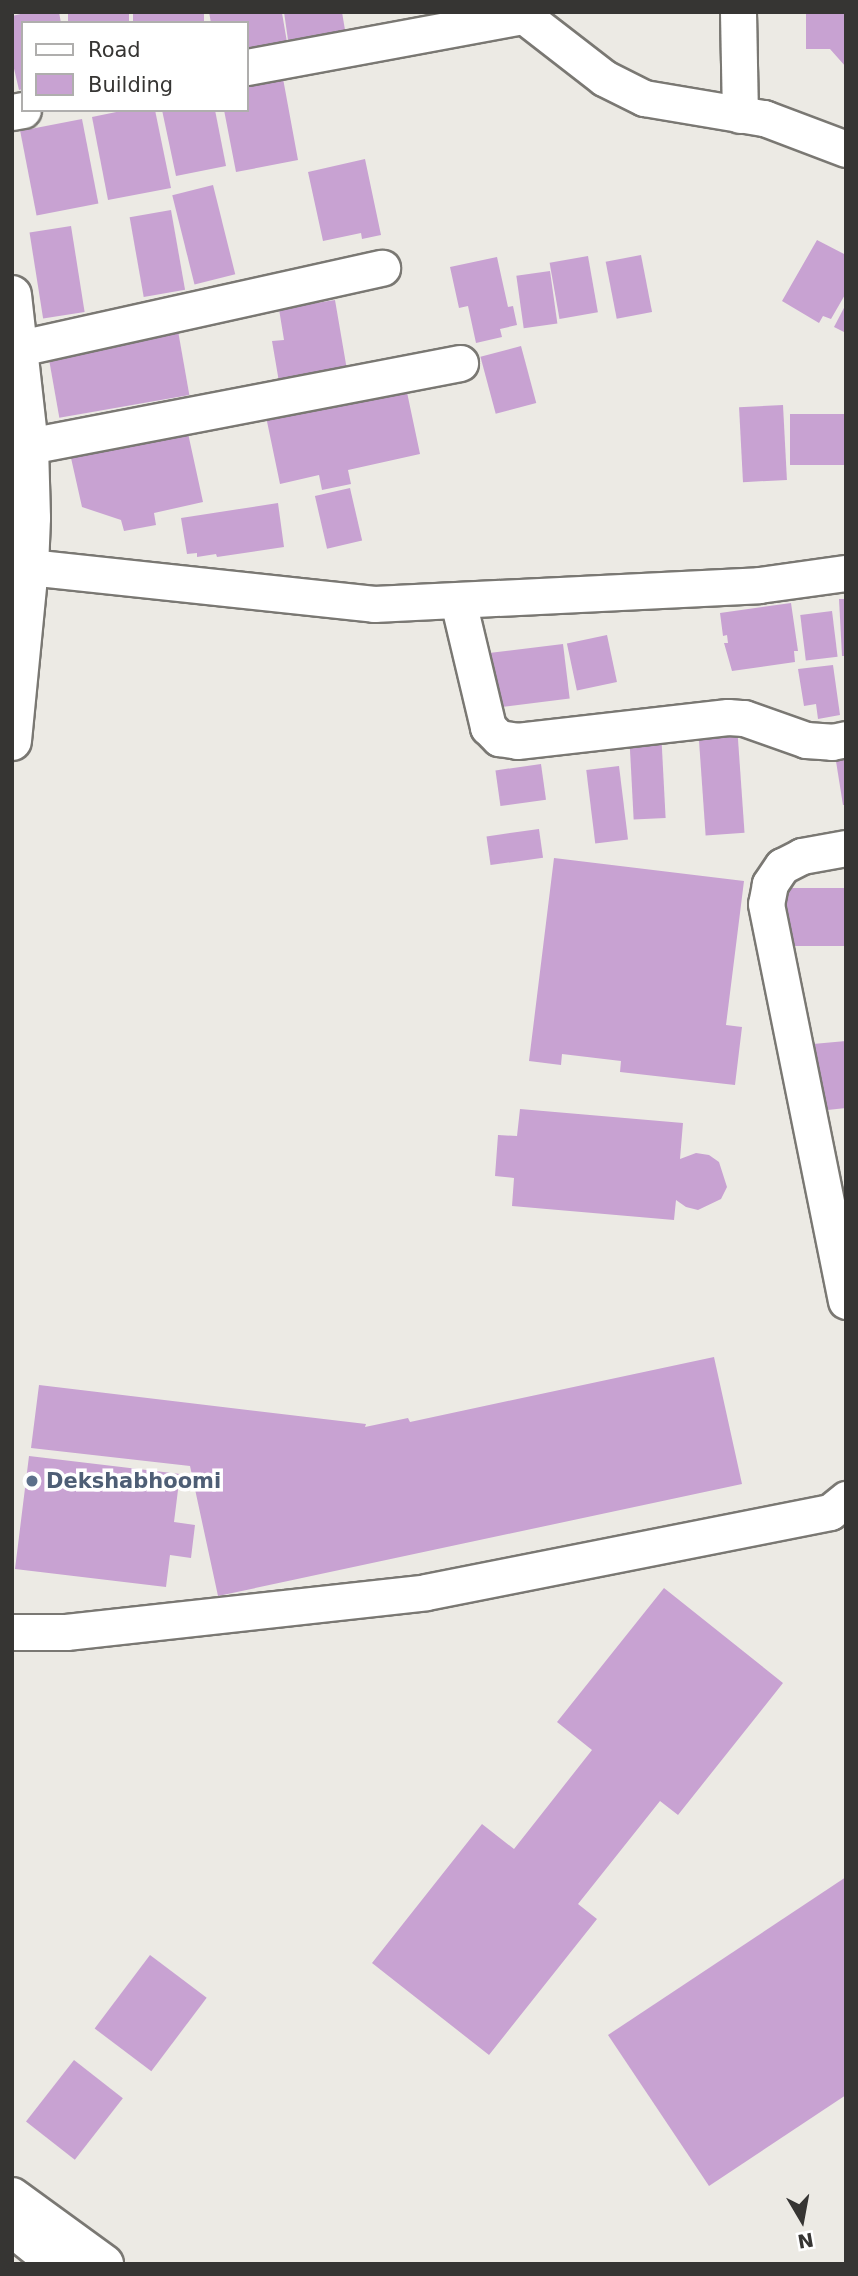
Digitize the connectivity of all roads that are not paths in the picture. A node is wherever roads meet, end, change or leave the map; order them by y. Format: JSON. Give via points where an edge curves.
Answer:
{"nodes":[{"id":1,"x":738,"y":12,"type":"edge"},
{"id":2,"x":521,"y":14,"type":"edge"},
{"id":3,"x":248,"y":67,"type":"edge"},
{"id":4,"x":740,"y":115,"type":"junction"},
{"id":5,"x":846,"y":149,"type":"edge"},
{"id":6,"x":382,"y":268,"type":"dead end"},
{"id":7,"x":12,"y":295,"type":"edge"},
{"id":8,"x":20,"y":348,"type":"junction"},
{"id":9,"x":460,"y":363,"type":"dead end"},
{"id":10,"x":29,"y":446,"type":"junction"},
{"id":11,"x":21,"y":563,"type":"edge"},
{"id":12,"x":846,"y":573,"type":"edge"},
{"id":13,"x":458,"y":601,"type":"junction"},
{"id":14,"x":846,"y":738,"type":"edge"},
{"id":15,"x":12,"y":741,"type":"edge"},
{"id":16,"x":846,"y":848,"type":"edge"},
{"id":17,"x":846,"y":1301,"type":"edge"},
{"id":18,"x":841,"y":1506,"type":"edge"},
{"id":19,"x":12,"y":1632,"type":"edge"},
{"id":20,"x":12,"y":2197,"type":"edge"},
{"id":21,"x":12,"y":2227,"type":"edge"},
{"id":22,"x":58,"y":2264,"type":"edge"},
{"id":23,"x":104,"y":2264,"type":"edge"}],
"edges":[{"from":1,"to":4,"type":"street"},
{"from":2,"to":3,"type":"street"},
{"from":2,"to":4,"type":"street","via":[[604,78],[644,98]]},
{"from":4,"to":5,"type":"street","via":[[764,118]]},
{"from":6,"to":8,"type":"street"},
{"from":7,"to":8,"type":"main road"},
{"from":8,"to":10,"type":"main road"},
{"from":9,"to":10,"type":"street"},
{"from":10,"to":11,"type":"main road"},
{"from":11,"to":13,"type":"street","via":[[374,604]]},
{"from":11,"to":15,"type":"main road"},
{"from":12,"to":13,"type":"street","via":[[759,585]]},
{"from":13,"to":14,"type":"street","via":[[488,727],[499,738],[517,741],[728,717],[744,718],[806,740]]},
{"from":16,"to":17,"type":"street","via":[[802,856],[782,866],[770,884],[766,904]]},
{"from":18,"to":19,"type":"street","via":[[426,1592],[66,1632]]},
{"from":20,"to":23,"type":"main road"},
{"from":21,"to":22,"type":"main road"}]}
